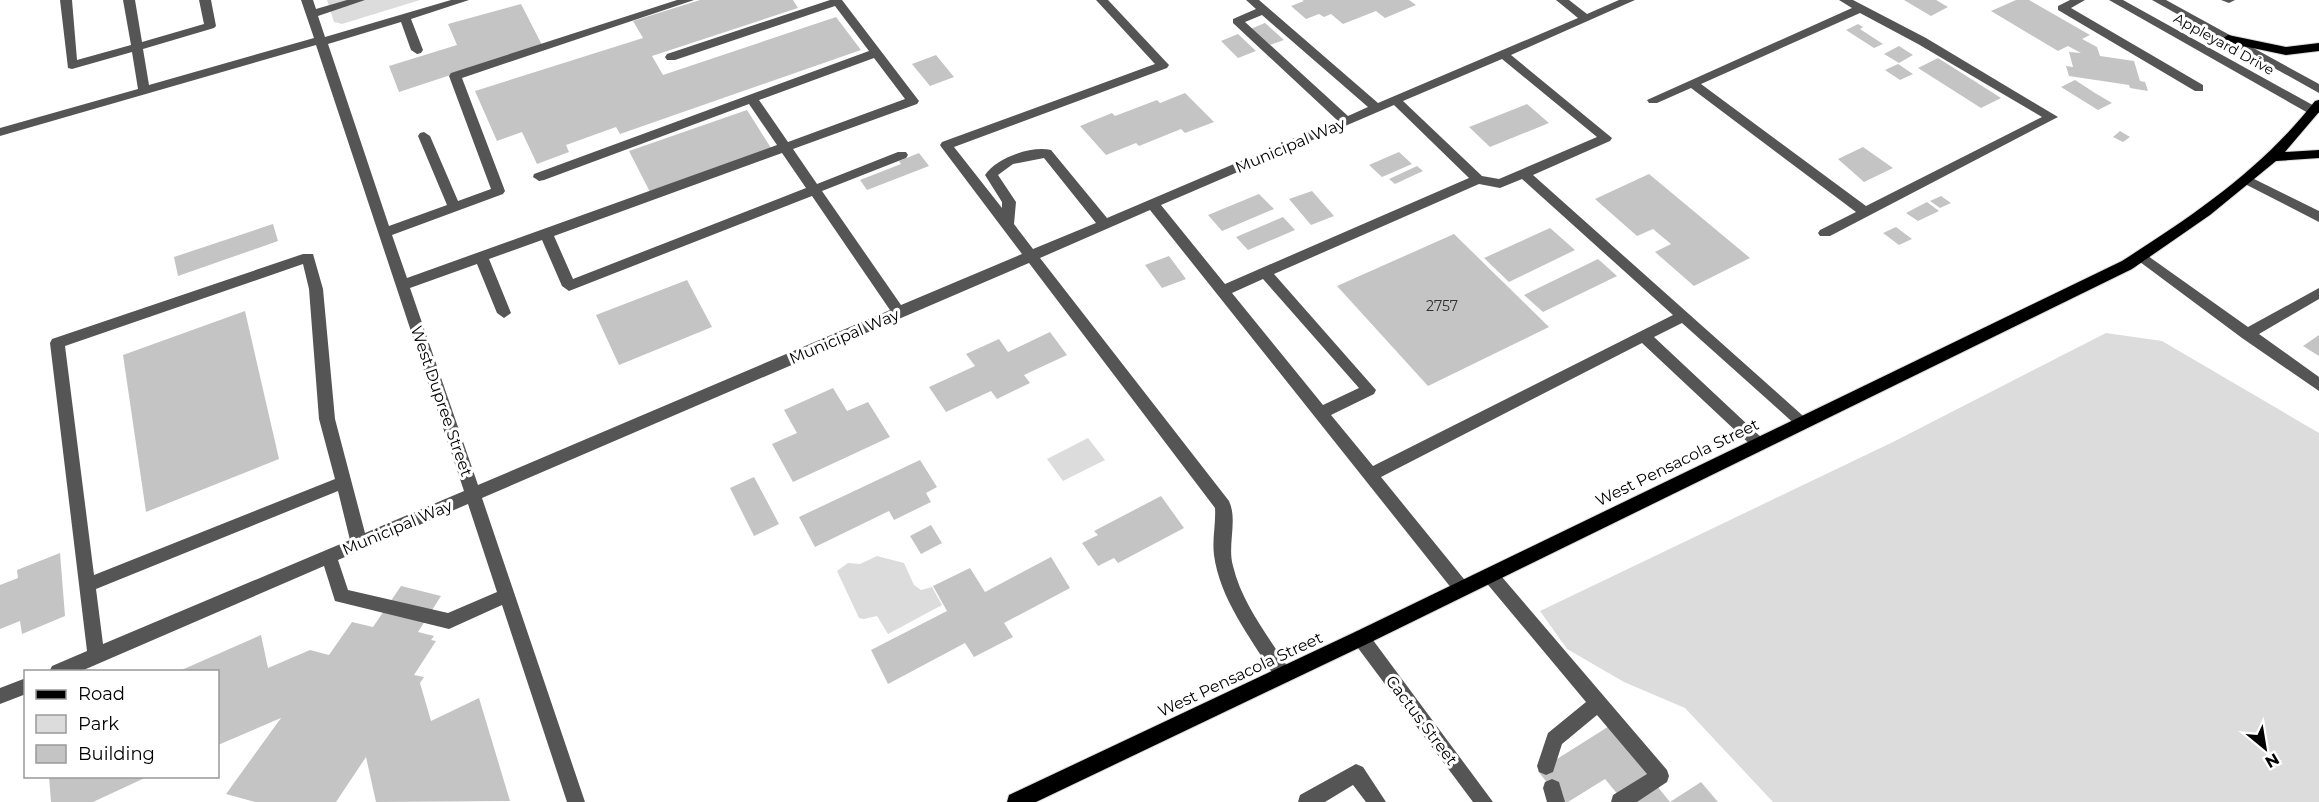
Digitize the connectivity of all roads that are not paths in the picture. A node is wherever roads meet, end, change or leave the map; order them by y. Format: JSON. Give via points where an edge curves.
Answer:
{"nodes":[{"id":1,"x":66,"y":0,"type":"edge"},
{"id":2,"x":129,"y":0,"type":"edge"},
{"id":3,"x":205,"y":0,"type":"edge"},
{"id":4,"x":308,"y":0,"type":"edge"},
{"id":5,"x":360,"y":0,"type":"edge"},
{"id":6,"x":463,"y":0,"type":"edge"},
{"id":7,"x":688,"y":0,"type":"edge"},
{"id":8,"x":1102,"y":0,"type":"edge"},
{"id":9,"x":1562,"y":0,"type":"edge"},
{"id":10,"x":1629,"y":0,"type":"edge"},
{"id":11,"x":1845,"y":0,"type":"edge"},
{"id":12,"x":2079,"y":0,"type":"edge"},
{"id":13,"x":2115,"y":0,"type":"edge"},
{"id":14,"x":2158,"y":0,"type":"edge"},
{"id":15,"x":836,"y":1,"type":"edge"},
{"id":16,"x":1257,"y":3,"type":"edge"},
{"id":17,"x":1859,"y":9,"type":"junction"},
{"id":18,"x":312,"y":14,"type":"junction"},
{"id":19,"x":405,"y":17,"type":"junction"},
{"id":20,"x":1586,"y":18,"type":"junction"},
{"id":21,"x":2228,"y":39,"type":"junction"},
{"id":22,"x":321,"y":41,"type":"junction"},
{"id":23,"x":136,"y":47,"type":"junction"},
{"id":24,"x":2319,"y":47,"type":"edge"},
{"id":25,"x":417,"y":50,"type":"dead end"},
{"id":26,"x":876,"y":53,"type":"junction"},
{"id":27,"x":1503,"y":54,"type":"junction"},
{"id":28,"x":671,"y":57,"type":"dead end"},
{"id":29,"x":1692,"y":83,"type":"junction"},
{"id":30,"x":2199,"y":88,"type":"dead end"},
{"id":31,"x":2319,"y":89,"type":"edge"},
{"id":32,"x":144,"y":91,"type":"junction"},
{"id":33,"x":752,"y":99,"type":"junction"},
{"id":34,"x":1395,"y":100,"type":"junction"},
{"id":35,"x":1653,"y":100,"type":"dead end"},
{"id":36,"x":1377,"y":108,"type":"junction"},
{"id":37,"x":2317,"y":110,"type":"edge"},
{"id":38,"x":1346,"y":121,"type":"junction"},
{"id":39,"x":0,"y":132,"type":"edge"},
{"id":40,"x":424,"y":136,"type":"dead end"},
{"id":41,"x":785,"y":147,"type":"junction"},
{"id":42,"x":902,"y":154,"type":"dead end"},
{"id":43,"x":2319,"y":154,"type":"edge"},
{"id":44,"x":2271,"y":157,"type":"junction"},
{"id":45,"x":1524,"y":174,"type":"junction"},
{"id":46,"x":539,"y":177,"type":"dead end"},
{"id":47,"x":1478,"y":179,"type":"junction"},
{"id":48,"x":2246,"y":179,"type":"junction"},
{"id":49,"x":999,"y":187,"type":"junction"},
{"id":50,"x":814,"y":189,"type":"junction"},
{"id":51,"x":982,"y":193,"type":"junction"},
{"id":52,"x":1152,"y":203,"type":"junction"},
{"id":53,"x":454,"y":207,"type":"junction"},
{"id":54,"x":1866,"y":212,"type":"junction"},
{"id":55,"x":2319,"y":218,"type":"edge"},
{"id":56,"x":1104,"y":224,"type":"junction"},
{"id":57,"x":1006,"y":226,"type":"junction"},
{"id":58,"x":386,"y":232,"type":"junction"},
{"id":59,"x":1825,"y":233,"type":"dead end"},
{"id":60,"x":546,"y":234,"type":"junction"},
{"id":61,"x":2141,"y":256,"type":"junction"},
{"id":62,"x":481,"y":257,"type":"junction"},
{"id":63,"x":1030,"y":257,"type":"junction"},
{"id":64,"x":1265,"y":273,"type":"junction"},
{"id":65,"x":403,"y":285,"type":"junction"},
{"id":66,"x":1223,"y":291,"type":"junction"},
{"id":67,"x":2319,"y":293,"type":"edge"},
{"id":68,"x":899,"y":313,"type":"junction"},
{"id":69,"x":504,"y":314,"type":"dead end"},
{"id":70,"x":1683,"y":316,"type":"junction"},
{"id":71,"x":2247,"y":334,"type":"junction"},
{"id":72,"x":1644,"y":336,"type":"junction"},
{"id":73,"x":2319,"y":385,"type":"edge"},
{"id":74,"x":1321,"y":414,"type":"junction"},
{"id":75,"x":1803,"y":423,"type":"junction"},
{"id":76,"x":1759,"y":444,"type":"junction"},
{"id":77,"x":1370,"y":475,"type":"junction"},
{"id":78,"x":344,"y":482,"type":"junction"},
{"id":79,"x":474,"y":495,"type":"junction"},
{"id":80,"x":359,"y":543,"type":"junction"},
{"id":81,"x":329,"y":556,"type":"junction"},
{"id":82,"x":1490,"y":575,"type":"junction"},
{"id":83,"x":87,"y":585,"type":"junction"},
{"id":84,"x":1462,"y":589,"type":"junction"},
{"id":85,"x":507,"y":595,"type":"junction"},
{"id":86,"x":1360,"y":638,"type":"junction"},
{"id":87,"x":96,"y":655,"type":"junction"},
{"id":88,"x":62,"y":670,"type":"edge"},
{"id":89,"x":1283,"y":675,"type":"junction"},
{"id":90,"x":24,"y":687,"type":"edge"},
{"id":91,"x":0,"y":696,"type":"edge"},
{"id":92,"x":1598,"y":703,"type":"junction"},
{"id":93,"x":1546,"y":766,"type":"dead end"},
{"id":94,"x":576,"y":802,"type":"edge"},
{"id":95,"x":1016,"y":802,"type":"edge"},
{"id":96,"x":1307,"y":802,"type":"edge"},
{"id":97,"x":1377,"y":802,"type":"edge"},
{"id":98,"x":1484,"y":802,"type":"edge"},
{"id":99,"x":1620,"y":802,"type":"edge"}],
"edges":[{"from":1,"to":23,"type":"street","via":[[72,65]]},
{"from":2,"to":23,"type":"street"},
{"from":3,"to":23,"type":"street","via":[[210,26]]},
{"from":4,"to":18,"type":"street","name":"West Dupree Street"},
{"from":5,"to":18,"type":"street"},
{"from":6,"to":19,"type":"street"},
{"from":7,"to":53,"type":"street","via":[[455,76],[498,191]]},
{"from":8,"to":51,"type":"street","via":[[1163,65],[946,145]]},
{"from":9,"to":20,"type":"street"},
{"from":10,"to":20,"type":"street","name":"Municipal Way"},
{"from":11,"to":17,"type":"street"},
{"from":12,"to":30,"type":"street","via":[[2062,8]]},
{"from":13,"to":37,"type":"street","name":"Appleyard Drive"},
{"from":14,"to":21,"type":"street","name":"Appleyard Drive"},
{"from":15,"to":26,"type":"street"},
{"from":15,"to":28,"type":"street"},
{"from":16,"to":36,"type":"street"},
{"from":16,"to":38,"type":"street","via":[[1237,21]]},
{"from":17,"to":29,"type":"street"},
{"from":17,"to":54,"type":"street","via":[[1922,40],[2052,117]]},
{"from":18,"to":22,"type":"street","name":"West Dupree Street"},
{"from":19,"to":22,"type":"street"},
{"from":19,"to":25,"type":"street"},
{"from":20,"to":27,"type":"street","name":"Municipal Way"},
{"from":21,"to":24,"type":"main road","via":[[2286,51]]},
{"from":21,"to":31,"type":"street","name":"Appleyard Drive"},
{"from":22,"to":32,"type":"street"},
{"from":22,"to":58,"type":"street","name":"West Dupree Street"},
{"from":23,"to":32,"type":"street"},
{"from":26,"to":33,"type":"street"},
{"from":26,"to":41,"type":"street","via":[[913,101]]},
{"from":27,"to":34,"type":"street","name":"Municipal Way"},
{"from":27,"to":45,"type":"street","via":[[1606,138]]},
{"from":29,"to":35,"type":"street"},
{"from":29,"to":54,"type":"street"},
{"from":32,"to":39,"type":"street"},
{"from":33,"to":41,"type":"street"},
{"from":33,"to":46,"type":"street"},
{"from":34,"to":36,"type":"street","name":"Municipal Way"},
{"from":34,"to":47,"type":"street"},
{"from":36,"to":38,"type":"street","name":"Municipal Way"},
{"from":37,"to":44,"type":"main road","name":"West Pensacola Street"},
{"from":38,"to":52,"type":"street","name":"Municipal Way"},
{"from":40,"to":53,"type":"street"},
{"from":41,"to":50,"type":"street"},
{"from":41,"to":60,"type":"street"},
{"from":42,"to":50,"type":"street"},
{"from":43,"to":44,"type":"main road"},
{"from":44,"to":48,"type":"main road","name":"West Pensacola Street"},
{"from":45,"to":47,"type":"street","via":[[1500,184]]},
{"from":45,"to":70,"type":"street"},
{"from":47,"to":64,"type":"street"},
{"from":48,"to":55,"type":"street"},
{"from":48,"to":61,"type":"main road","name":"West Pensacola Street","via":[[2204,215]]},
{"from":49,"to":51,"type":"street"},
{"from":49,"to":56,"type":"street","via":[[991,175],[998,166],[1047,153]]},
{"from":49,"to":57,"type":"street","via":[[1009,202]]},
{"from":50,"to":60,"type":"street","via":[[569,286]]},
{"from":50,"to":68,"type":"street"},
{"from":51,"to":57,"type":"street"},
{"from":52,"to":56,"type":"street","name":"Municipal Way"},
{"from":52,"to":66,"type":"street"},
{"from":53,"to":58,"type":"street"},
{"from":54,"to":59,"type":"street"},
{"from":56,"to":63,"type":"street","name":"Municipal Way"},
{"from":57,"to":63,"type":"street"},
{"from":58,"to":65,"type":"street","name":"West Dupree Street"},
{"from":60,"to":62,"type":"street"},
{"from":61,"to":71,"type":"street"},
{"from":61,"to":75,"type":"main road","name":"West Pensacola Street"},
{"from":62,"to":65,"type":"street"},
{"from":62,"to":69,"type":"street"},
{"from":63,"to":68,"type":"street","name":"Municipal Way"},
{"from":63,"to":89,"type":"street","via":[[1223,506],[1222,552],[1233,591]]},
{"from":64,"to":66,"type":"street"},
{"from":64,"to":74,"type":"street","via":[[1369,390]]},
{"from":65,"to":79,"type":"street","name":"West Dupree Street"},
{"from":66,"to":74,"type":"street"},
{"from":67,"to":71,"type":"street"},
{"from":68,"to":79,"type":"street","name":"Municipal Way"},
{"from":70,"to":72,"type":"street"},
{"from":70,"to":75,"type":"street"},
{"from":71,"to":73,"type":"street"},
{"from":72,"to":76,"type":"street"},
{"from":72,"to":77,"type":"street"},
{"from":74,"to":77,"type":"street"},
{"from":75,"to":76,"type":"main road","name":"West Pensacola Street"},
{"from":76,"to":82,"type":"main road","name":"West Pensacola Street"},
{"from":77,"to":84,"type":"street"},
{"from":78,"to":80,"type":"street"},
{"from":78,"to":83,"type":"street"},
{"from":78,"to":83,"type":"street","via":[[327,419],[316,289],[308,257],[57,343]]},
{"from":79,"to":80,"type":"street","name":"Municipal Way"},
{"from":79,"to":85,"type":"street","name":"West Dupree Street"},
{"from":80,"to":81,"type":"street","name":"Municipal Way"},
{"from":81,"to":85,"type":"street","via":[[341,596],[449,621]]},
{"from":81,"to":87,"type":"street","name":"Municipal Way"},
{"from":82,"to":84,"type":"main road","name":"West Pensacola Street"},
{"from":82,"to":92,"type":"street"},
{"from":83,"to":87,"type":"street"},
{"from":84,"to":86,"type":"main road","name":"West Pensacola Street"},
{"from":85,"to":94,"type":"street","name":"West Dupree Street"},
{"from":86,"to":89,"type":"main road","name":"West Pensacola Street"},
{"from":86,"to":98,"type":"street","name":"Cactus Street"},
{"from":87,"to":88,"type":"street","name":"Municipal Way"},
{"from":89,"to":95,"type":"main road","name":"West Pensacola Street"},
{"from":90,"to":91,"type":"street"},
{"from":92,"to":93,"type":"street","via":[[1554,738]]},
{"from":92,"to":99,"type":"street","via":[[1659,776]]},
{"from":96,"to":97,"type":"street","via":[[1356,773]]}]}
